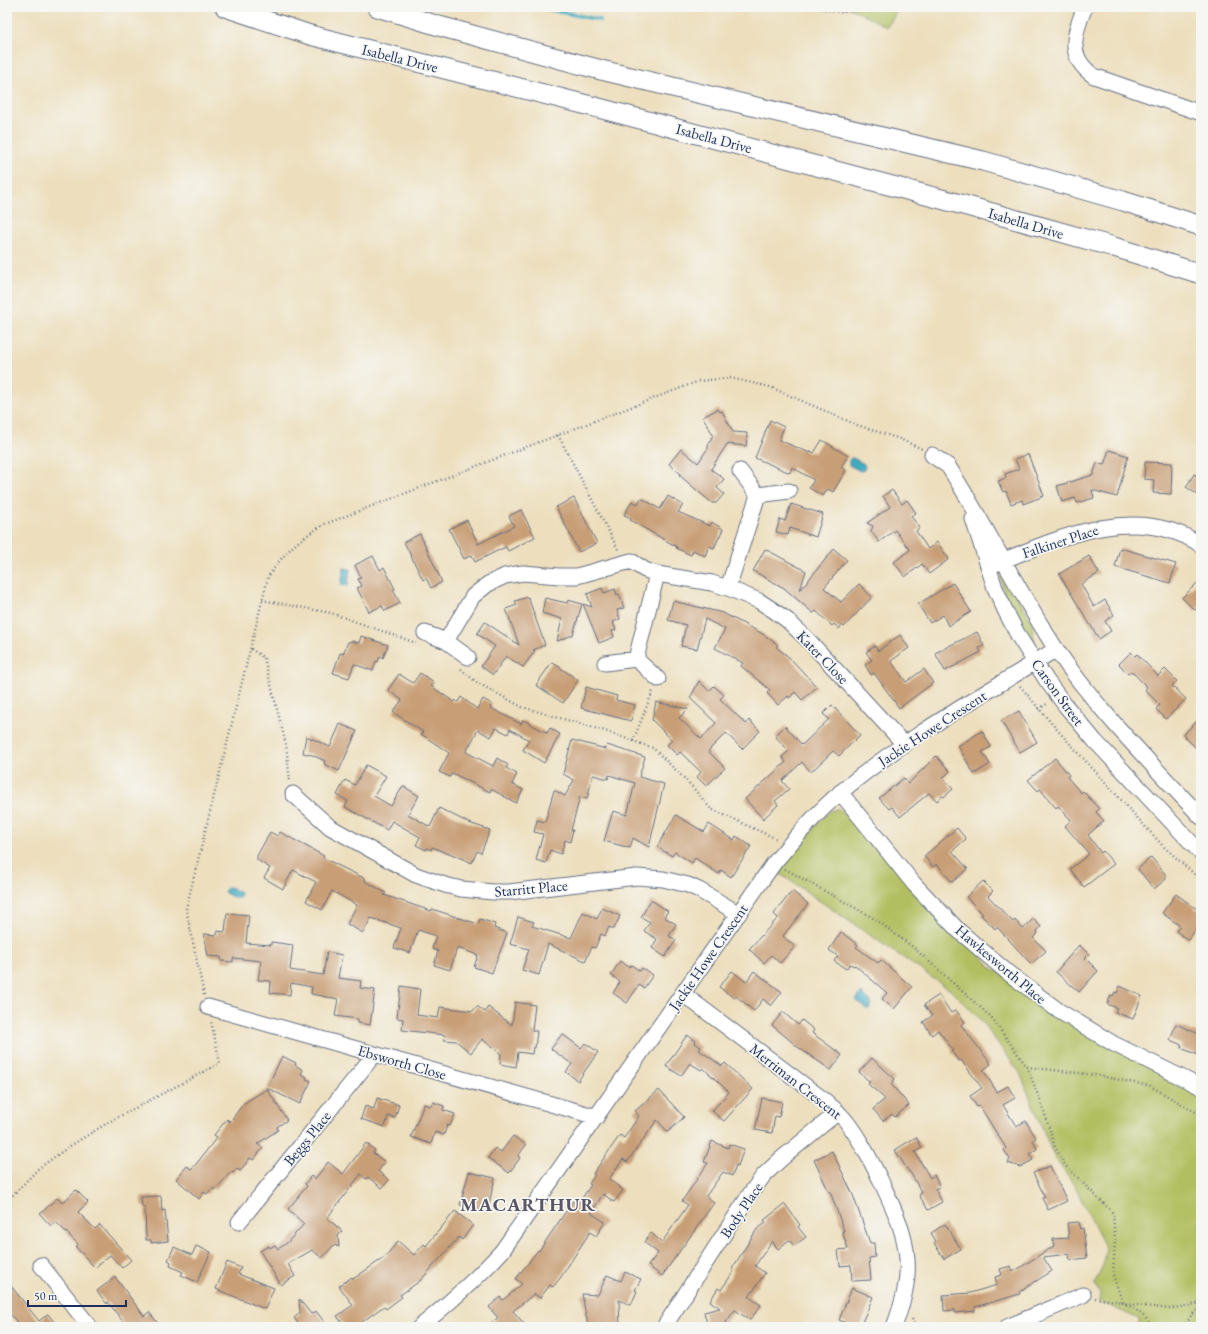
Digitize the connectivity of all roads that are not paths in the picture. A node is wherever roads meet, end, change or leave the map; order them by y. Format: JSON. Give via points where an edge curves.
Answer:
{"nodes":[{"id":1,"x":225,"y":7,"type":"edge"},
{"id":2,"x":377,"y":7,"type":"edge"},
{"id":3,"x":1085,"y":7,"type":"edge"},
{"id":4,"x":1201,"y":113,"type":"edge"},
{"id":5,"x":1201,"y":226,"type":"edge"},
{"id":6,"x":1201,"y":274,"type":"edge"},
{"id":7,"x":932,"y":455,"type":"road end"},
{"id":8,"x":740,"y":471,"type":"dead end"},
{"id":9,"x":789,"y":491,"type":"dead end"},
{"id":10,"x":758,"y":495,"type":"junction"},
{"id":11,"x":968,"y":498,"type":"junction"},
{"id":12,"x":1201,"y":544,"type":"edge"},
{"id":13,"x":1004,"y":560,"type":"junction"},
{"id":14,"x":988,"y":566,"type":"junction"},
{"id":15,"x":658,"y":574,"type":"junction"},
{"id":16,"x":728,"y":588,"type":"junction"},
{"id":17,"x":422,"y":639,"type":"road end"},
{"id":18,"x":446,"y":641,"type":"junction"},
{"id":19,"x":1056,"y":649,"type":"junction"},
{"id":20,"x":636,"y":658,"type":"junction"},
{"id":21,"x":462,"y":662,"type":"road end"},
{"id":22,"x":1035,"y":662,"type":"junction"},
{"id":23,"x":605,"y":664,"type":"dead end"},
{"id":24,"x":658,"y":679,"type":"road end"},
{"id":25,"x":904,"y":744,"type":"junction"},
{"id":26,"x":840,"y":792,"type":"junction"},
{"id":27,"x":293,"y":794,"type":"road end"},
{"id":28,"x":1201,"y":817,"type":"edge"},
{"id":29,"x":1201,"y":853,"type":"edge"},
{"id":30,"x":739,"y":914,"type":"junction"},
{"id":31,"x":683,"y":994,"type":"junction"},
{"id":32,"x":208,"y":1007,"type":"road end"},
{"id":33,"x":374,"y":1055,"type":"junction"},
{"id":34,"x":1201,"y":1087,"type":"edge"},
{"id":35,"x":838,"y":1112,"type":"junction"},
{"id":36,"x":597,"y":1116,"type":"junction"},
{"id":37,"x":239,"y":1222,"type":"dead end"},
{"id":38,"x":41,"y":1265,"type":"dead end"},
{"id":39,"x":1083,"y":1295,"type":"road end"},
{"id":40,"x":90,"y":1327,"type":"edge"},
{"id":41,"x":420,"y":1327,"type":"edge"},
{"id":42,"x":664,"y":1327,"type":"edge"},
{"id":43,"x":894,"y":1327,"type":"edge"},
{"id":44,"x":1007,"y":1327,"type":"edge"}],
"edges":[{"from":1,"to":6,"type":"main road","name":"Isabella Drive","via":[[310,35],[595,107],[960,204]]},
{"from":2,"to":5,"type":"main road","via":[[601,70],[983,161]]},
{"from":3,"to":4,"type":"street","via":[[1075,34],[1075,49],[1079,62],[1088,72]]},
{"from":7,"to":11,"type":"street","name":"Carson Street","via":[[948,466]]},
{"from":8,"to":10,"type":"street"},
{"from":9,"to":10,"type":"street"},
{"from":10,"to":16,"type":"street"},
{"from":11,"to":13,"type":"street","name":"Carson Street"},
{"from":11,"to":14,"type":"street","name":"Carson Street"},
{"from":12,"to":13,"type":"street","name":"Falkiner Place","via":[[1170,530],[1144,525],[1109,526],[1073,534]]},
{"from":13,"to":14,"type":"street","name":"Falkiner Place"},
{"from":13,"to":19,"type":"street","name":"Carson Street"},
{"from":14,"to":22,"type":"street","name":"Carson Street","via":[[1005,610]]},
{"from":15,"to":16,"type":"street","name":"Kater Close"},
{"from":15,"to":18,"type":"street","name":"Kater Close","via":[[645,570],[631,561],[577,576],[523,573],[505,576],[488,584],[473,596]]},
{"from":15,"to":20,"type":"street"},
{"from":16,"to":25,"type":"street","name":"Kater Close","via":[[759,601],[787,620]]},
{"from":17,"to":18,"type":"street"},
{"from":18,"to":21,"type":"street"},
{"from":19,"to":22,"type":"street","name":"Jackie Howe Crescent"},
{"from":19,"to":28,"type":"street","name":"Carson Street","via":[[1098,704]]},
{"from":20,"to":23,"type":"street"},
{"from":20,"to":24,"type":"street"},
{"from":22,"to":25,"type":"street","name":"Jackie Howe Crescent"},
{"from":22,"to":29,"type":"street","name":"Carson Street","via":[[1094,741]]},
{"from":25,"to":26,"type":"street","name":"Jackie Howe Crescent"},
{"from":26,"to":30,"type":"street","name":"Jackie Howe Crescent","via":[[774,863]]},
{"from":26,"to":34,"type":"street","name":"Hawkesworth Place","via":[[914,884],[958,930],[1006,972],[1059,1010],[1114,1044]]},
{"from":27,"to":30,"type":"street","name":"Starritt Place","via":[[330,827],[416,875],[445,885],[509,892],[638,877],[663,879],[699,890]]},
{"from":30,"to":31,"type":"street","name":"Jackie Howe Crescent"},
{"from":31,"to":35,"type":"street","name":"Merriman Crescent"},
{"from":31,"to":36,"type":"street","name":"Jackie Howe Crescent"},
{"from":32,"to":33,"type":"street","name":"Ebsworth Close"},
{"from":33,"to":36,"type":"street","name":"Ebsworth Close"},
{"from":33,"to":37,"type":"street","name":"Beggs Place"},
{"from":35,"to":42,"type":"street","name":"Body Place","via":[[764,1175]]},
{"from":35,"to":43,"type":"street","name":"Merriman Crescent","via":[[865,1149],[903,1232],[907,1260],[906,1288]]},
{"from":36,"to":41,"type":"street","name":"Jackie Howe Crescent","via":[[502,1250],[485,1270]]},
{"from":38,"to":40,"type":"street"},
{"from":39,"to":44,"type":"street"}]}
